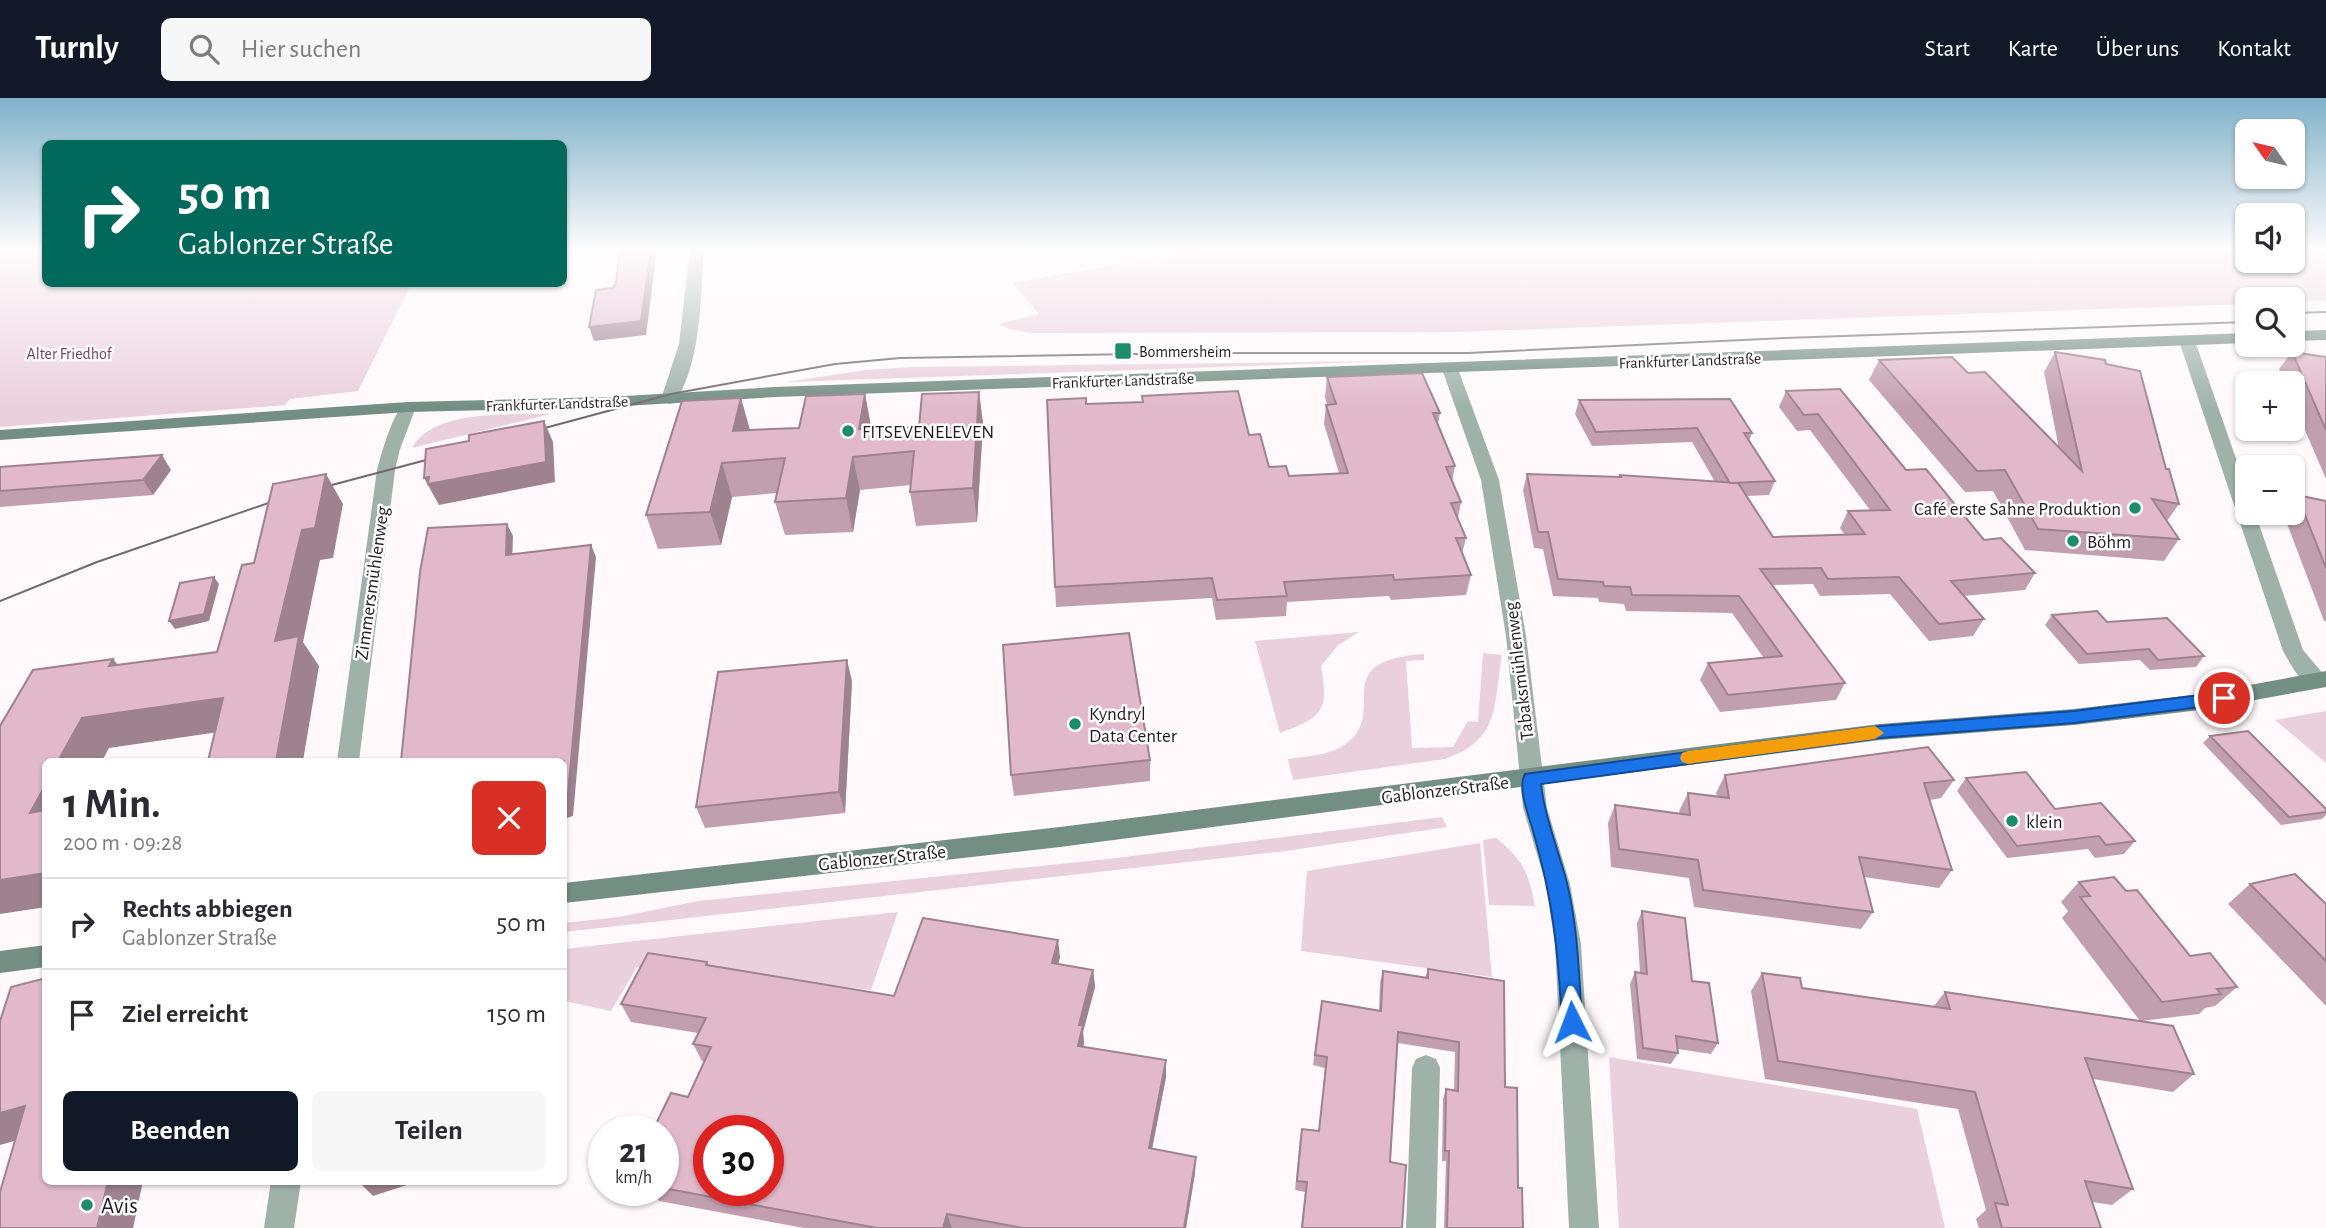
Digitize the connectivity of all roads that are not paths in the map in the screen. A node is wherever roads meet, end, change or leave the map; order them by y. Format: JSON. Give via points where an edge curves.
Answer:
{"nodes":[{"id":1,"x":693,"y":302,"type":"edge"},
{"id":2,"x":2326,"y":335,"type":"edge"},
{"id":3,"x":2305,"y":336,"type":"edge"},
{"id":4,"x":2235,"y":339,"type":"edge"},
{"id":5,"x":2186,"y":341,"type":"junction"},
{"id":6,"x":1450,"y":369,"type":"junction"},
{"id":7,"x":669,"y":399,"type":"junction"},
{"id":8,"x":408,"y":407,"type":"junction"},
{"id":9,"x":0,"y":435,"type":"edge"},
{"id":10,"x":2321,"y":680,"type":"edge"},
{"id":11,"x":348,"y":758,"type":"edge"},
{"id":12,"x":1531,"y":779,"type":"junction"},
{"id":13,"x":567,"y":892,"type":"edge"},
{"id":14,"x":42,"y":957,"type":"edge"},
{"id":15,"x":0,"y":962,"type":"edge"},
{"id":16,"x":1426,"y":1068,"type":"dead end"},
{"id":17,"x":285,"y":1185,"type":"edge"},
{"id":18,"x":279,"y":1228,"type":"edge"},
{"id":19,"x":1421,"y":1228,"type":"edge"},
{"id":20,"x":1584,"y":1228,"type":"edge"}],
"edges":[{"from":1,"to":7,"type":"street","via":[[690,341]]},
{"from":2,"to":3,"type":"main road"},
{"from":4,"to":5,"type":"main road","name":"Frankfurter Landstraße"},
{"from":5,"to":6,"type":"main road","name":"Frankfurter Landstraße"},
{"from":5,"to":10,"type":"street","via":[[2293,651],[2302,667]]},
{"from":6,"to":7,"type":"main road","name":"Frankfurter Landstraße"},
{"from":6,"to":12,"type":"street","name":"Tabaksmühlenweg","via":[[1490,480],[1516,635]]},
{"from":7,"to":8,"type":"main road","name":"Frankfurter Landstraße"},
{"from":8,"to":9,"type":"main road","name":"Frankfurter Landstraße"},
{"from":8,"to":11,"type":"street","name":"Zimmersmühlenweg","via":[[386,470]]},
{"from":10,"to":12,"type":"main road","name":"Gablonzer Straße","via":[[2200,702],[1880,732]]},
{"from":12,"to":13,"type":"main road","name":"Gablonzer Straße"},
{"from":12,"to":20,"type":"street","name":"Tabaksmühlenweg","via":[[1558,884],[1567,944]]},
{"from":14,"to":15,"type":"main road"},
{"from":16,"to":19,"type":"street"},
{"from":17,"to":18,"type":"street"}]}
